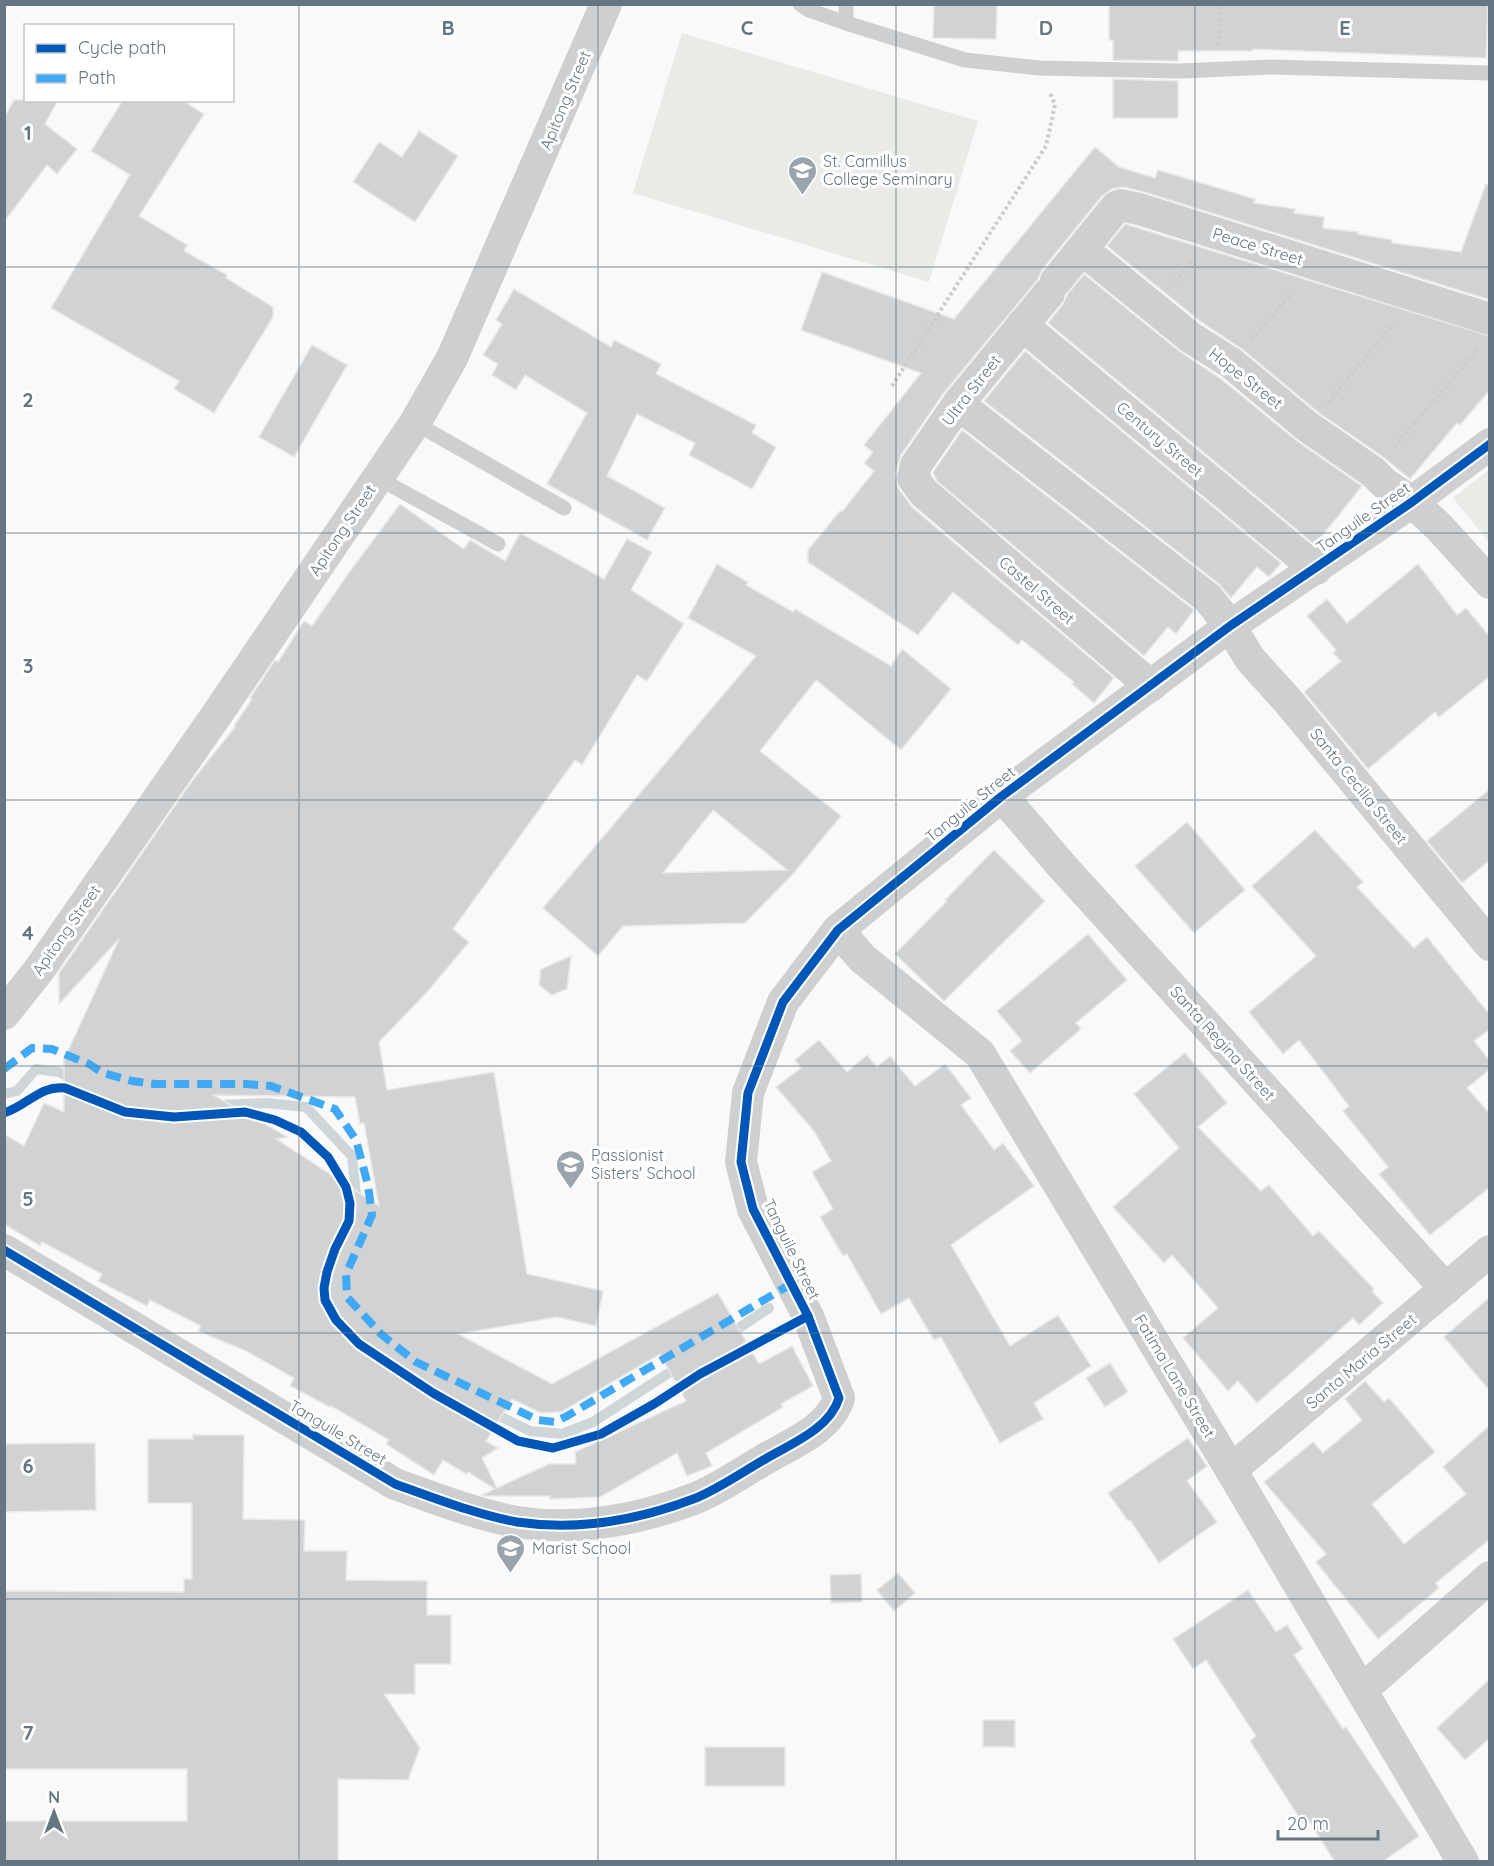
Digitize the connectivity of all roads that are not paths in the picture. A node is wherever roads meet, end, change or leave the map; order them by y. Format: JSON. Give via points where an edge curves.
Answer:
{"nodes":[{"id":1,"x":606,"y":4,"type":"edge"},
{"id":2,"x":800,"y":4,"type":"edge"},
{"id":3,"x":846,"y":4,"type":"edge"},
{"id":4,"x":846,"y":24,"type":"junction"},
{"id":5,"x":1490,"y":73,"type":"edge"},
{"id":6,"x":1083,"y":250,"type":"junction"},
{"id":7,"x":1052,"y":287,"type":"joint"},
{"id":8,"x":1022,"y":325,"type":"junction"},
{"id":9,"x":1486,"y":332,"type":"edge"},
{"id":10,"x":958,"y":404,"type":"junction"},
{"id":11,"x":415,"y":423,"type":"junction"},
{"id":12,"x":1490,"y":444,"type":"edge"},
{"id":13,"x":378,"y":478,"type":"junction"},
{"id":14,"x":924,"y":493,"type":"joint"},
{"id":15,"x":1412,"y":502,"type":"junction"},
{"id":16,"x":564,"y":508,"type":"dead end"},
{"id":17,"x":498,"y":544,"type":"dead end"},
{"id":18,"x":1306,"y":561,"type":"junction"},
{"id":19,"x":1490,"y":583,"type":"edge"},
{"id":20,"x":1230,"y":626,"type":"junction"},
{"id":21,"x":1151,"y":686,"type":"junction"},
{"id":22,"x":1002,"y":796,"type":"junction"},
{"id":23,"x":838,"y":930,"type":"junction"},
{"id":24,"x":1490,"y":945,"type":"edge"},
{"id":25,"x":4,"y":1014,"type":"edge"},
{"id":26,"x":4,"y":1250,"type":"edge"},
{"id":27,"x":1490,"y":1251,"type":"edge"},
{"id":28,"x":1446,"y":1289,"type":"junction"},
{"id":29,"x":1231,"y":1470,"type":"junction"},
{"id":30,"x":1490,"y":1577,"type":"edge"},
{"id":31,"x":1362,"y":1690,"type":"junction"},
{"id":32,"x":1463,"y":1862,"type":"edge"}],
"edges":[{"from":1,"to":11,"type":"street","name":"Apitong Street","via":[[452,358]]},
{"from":2,"to":4,"type":"lane"},
{"from":3,"to":4,"type":"lane"},
{"from":4,"to":5,"type":"lane","via":[[965,60],[1039,68],[1180,71],[1271,67]]},
{"from":6,"to":7,"type":"street","name":"Peace Street"},
{"from":6,"to":9,"type":"street","name":"Peace Street","via":[[1120,206],[1139,209],[1417,295]]},
{"from":6,"to":15,"type":"street","name":"Hope Street","via":[[1190,337],[1231,363],[1308,427]]},
{"from":7,"to":8,"type":"street","name":"Ultra Street"},
{"from":8,"to":10,"type":"street","name":"Ultra Street"},
{"from":8,"to":18,"type":"street","name":"Century Street"},
{"from":10,"to":14,"type":"street","name":"Ultra Street","via":[[916,465],[914,478]]},
{"from":10,"to":20,"type":"street","name":"Santa Cecilia Street","via":[[1208,598]]},
{"from":11,"to":13,"type":"street","name":"Apitong Street"},
{"from":11,"to":16,"type":"lane"},
{"from":12,"to":15,"type":"street","name":"Tanguile Street"},
{"from":13,"to":17,"type":"lane"},
{"from":13,"to":25,"type":"street","name":"Apitong Street"},
{"from":14,"to":21,"type":"street","name":"Castel Street"},
{"from":15,"to":18,"type":"street","name":"Tanguile Street"},
{"from":15,"to":19,"type":"street","name":"Hope Street"},
{"from":18,"to":20,"type":"street","name":"Tanguile Street"},
{"from":20,"to":21,"type":"street","name":"Tanguile Street"},
{"from":20,"to":24,"type":"street","name":"Santa Cecilia Street","via":[[1250,659]]},
{"from":21,"to":22,"type":"street","name":"Tanguile Street"},
{"from":22,"to":23,"type":"street","name":"Tanguile Street"},
{"from":22,"to":28,"type":"street","name":"Santa Regina Street"},
{"from":23,"to":26,"type":"street","name":"Tanguile Street","via":[[783,1002],[748,1093],[741,1162],[753,1209],[808,1316],[839,1398],[836,1409],[823,1423],[698,1497],[639,1516],[578,1526],[516,1522],[394,1484]]},
{"from":23,"to":29,"type":"street","name":"Fatima Lane Street","via":[[862,958],[980,1054]]},
{"from":27,"to":28,"type":"street","name":"Santa Maria Street"},
{"from":28,"to":29,"type":"street","name":"Santa Maria Street"},
{"from":29,"to":31,"type":"street","name":"Fatima Lane Street"},
{"from":30,"to":31,"type":"street"},
{"from":31,"to":32,"type":"street","name":"Fatima Lane Street"}]}
